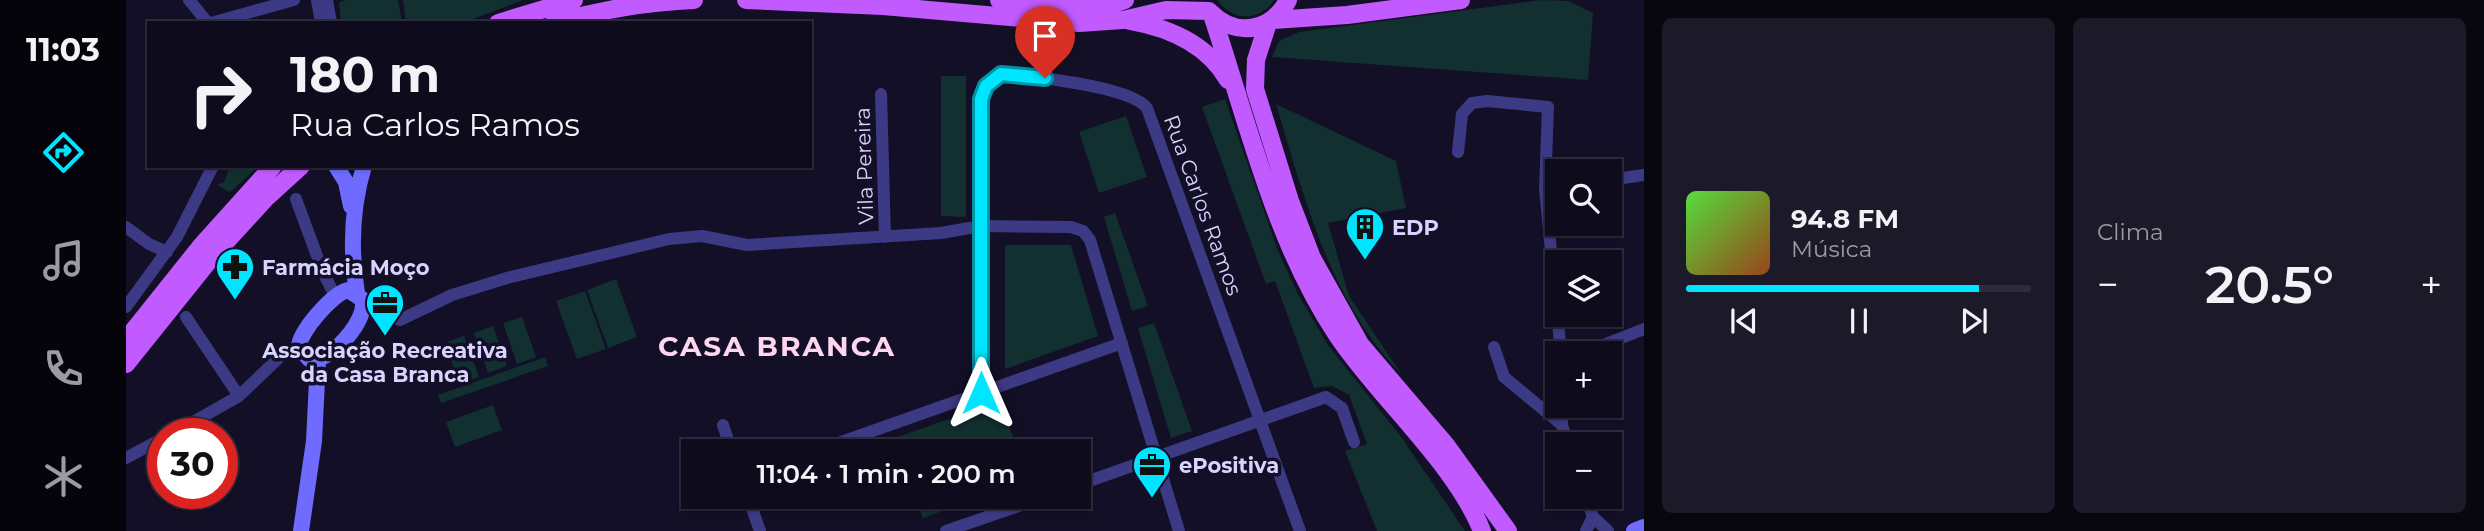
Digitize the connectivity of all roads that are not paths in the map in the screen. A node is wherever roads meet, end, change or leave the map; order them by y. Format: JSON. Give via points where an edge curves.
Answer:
{"nodes":[{"id":1,"x":189,"y":0,"type":"edge"},
{"id":2,"x":294,"y":0,"type":"edge"},
{"id":3,"x":317,"y":0,"type":"edge"},
{"id":4,"x":327,"y":0,"type":"edge"},
{"id":5,"x":574,"y":0,"type":"edge"},
{"id":6,"x":694,"y":0,"type":"edge"},
{"id":7,"x":746,"y":0,"type":"edge"},
{"id":8,"x":999,"y":0,"type":"edge"},
{"id":9,"x":1125,"y":0,"type":"edge"},
{"id":10,"x":1288,"y":0,"type":"edge"},
{"id":11,"x":1461,"y":0,"type":"edge"},
{"id":12,"x":1208,"y":9,"type":"edge"},
{"id":13,"x":1123,"y":20,"type":"junction"},
{"id":14,"x":208,"y":21,"type":"edge"},
{"id":15,"x":217,"y":21,"type":"edge"},
{"id":16,"x":321,"y":21,"type":"edge"},
{"id":17,"x":331,"y":21,"type":"edge"},
{"id":18,"x":505,"y":21,"type":"edge"},
{"id":19,"x":561,"y":21,"type":"edge"},
{"id":20,"x":1271,"y":22,"type":"junction"},
{"id":21,"x":881,"y":94,"type":"dead end"},
{"id":22,"x":1241,"y":101,"type":"junction"},
{"id":23,"x":1458,"y":152,"type":"dead end"},
{"id":24,"x":1550,"y":159,"type":"edge"},
{"id":25,"x":212,"y":168,"type":"edge"},
{"id":26,"x":271,"y":168,"type":"edge"},
{"id":27,"x":300,"y":168,"type":"edge"},
{"id":28,"x":337,"y":168,"type":"edge"},
{"id":29,"x":364,"y":168,"type":"edge"},
{"id":30,"x":1644,"y":175,"type":"edge"},
{"id":31,"x":1622,"y":178,"type":"edge"},
{"id":32,"x":296,"y":199,"type":"dead end"},
{"id":33,"x":353,"y":215,"type":"junction"},
{"id":34,"x":981,"y":226,"type":"junction"},
{"id":35,"x":126,"y":227,"type":"edge"},
{"id":36,"x":1554,"y":236,"type":"edge"},
{"id":37,"x":885,"y":237,"type":"junction"},
{"id":38,"x":167,"y":252,"type":"junction"},
{"id":39,"x":345,"y":293,"type":"junction"},
{"id":40,"x":126,"y":307,"type":"edge"},
{"id":41,"x":365,"y":308,"type":"junction"},
{"id":42,"x":186,"y":317,"type":"dead end"},
{"id":43,"x":1644,"y":329,"type":"edge"},
{"id":44,"x":126,"y":340,"type":"edge"},
{"id":45,"x":1560,"y":341,"type":"edge"},
{"id":46,"x":1613,"y":341,"type":"edge"},
{"id":47,"x":1122,"y":343,"type":"junction"},
{"id":48,"x":299,"y":347,"type":"junction"},
{"id":49,"x":1494,"y":347,"type":"dead end"},
{"id":50,"x":318,"y":361,"type":"junction"},
{"id":51,"x":126,"y":364,"type":"edge"},
{"id":52,"x":981,"y":393,"type":"junction"},
{"id":53,"x":239,"y":396,"type":"junction"},
{"id":54,"x":200,"y":418,"type":"edge"},
{"id":55,"x":1259,"y":418,"type":"junction"},
{"id":56,"x":1562,"y":418,"type":"edge"},
{"id":57,"x":723,"y":425,"type":"dead end"},
{"id":58,"x":1562,"y":425,"type":"junction"},
{"id":59,"x":1564,"y":432,"type":"edge"},
{"id":60,"x":728,"y":439,"type":"edge"},
{"id":61,"x":850,"y":439,"type":"edge"},
{"id":62,"x":1354,"y":442,"type":"dead end"},
{"id":63,"x":147,"y":447,"type":"edge"},
{"id":64,"x":1156,"y":455,"type":"junction"},
{"id":65,"x":126,"y":458,"type":"edge"},
{"id":66,"x":1091,"y":480,"type":"edge"},
{"id":67,"x":752,"y":509,"type":"edge"},
{"id":68,"x":1010,"y":509,"type":"edge"},
{"id":69,"x":1590,"y":509,"type":"edge"},
{"id":70,"x":1592,"y":517,"type":"junction"},
{"id":71,"x":1644,"y":527,"type":"edge"},
{"id":72,"x":301,"y":531,"type":"edge"},
{"id":73,"x":760,"y":531,"type":"edge"},
{"id":74,"x":946,"y":531,"type":"edge"},
{"id":75,"x":1179,"y":531,"type":"edge"},
{"id":76,"x":1300,"y":531,"type":"edge"},
{"id":77,"x":1482,"y":531,"type":"edge"},
{"id":78,"x":1508,"y":531,"type":"edge"},
{"id":79,"x":1586,"y":531,"type":"edge"},
{"id":80,"x":1608,"y":531,"type":"edge"},
{"id":81,"x":1634,"y":531,"type":"edge"}],
"edges":[{"from":1,"to":14,"type":"street"},
{"from":2,"to":15,"type":"street"},
{"from":3,"to":16,"type":"street"},
{"from":4,"to":17,"type":"street"},
{"from":5,"to":18,"type":"main road"},
{"from":6,"to":19,"type":"main road","via":[[652,2]]},
{"from":7,"to":13,"type":"main road","via":[[1079,23]]},
{"from":8,"to":9,"type":"main road","via":[[1078,8]]},
{"from":10,"to":20,"type":"main road"},
{"from":11,"to":20,"type":"main road"},
{"from":12,"to":13,"type":"main road","via":[[1166,10]]},
{"from":12,"to":20,"type":"main road","via":[[1224,24],[1238,29]]},
{"from":12,"to":22,"type":"main road"},
{"from":13,"to":22,"type":"main road","via":[[1173,31],[1203,50]]},
{"from":20,"to":78,"type":"main road","via":[[1256,60],[1255,89],[1312,258],[1360,344],[1446,445]]},
{"from":21,"to":37,"type":"street","name":"Vila Pereira"},
{"from":22,"to":77,"type":"main road","via":[[1290,248],[1312,294],[1365,374],[1464,497]]},
{"from":23,"to":24,"type":"street","via":[[1462,114],[1472,103],[1548,107]]},
{"from":25,"to":38,"type":"street"},
{"from":26,"to":44,"type":"main road"},
{"from":27,"to":51,"type":"main road","via":[[211,258]]},
{"from":28,"to":33,"type":"street","via":[[346,182]]},
{"from":29,"to":33,"type":"street"},
{"from":30,"to":31,"type":"street"},
{"from":32,"to":39,"type":"street","via":[[323,272]]},
{"from":33,"to":39,"type":"street","via":[[353,267]]},
{"from":34,"to":37,"type":"street"},
{"from":34,"to":47,"type":"street","via":[[1083,231],[1090,240]]},
{"from":34,"to":52,"type":"street"},
{"from":34,"to":55,"type":"street","name":"Rua Carlos Ramos","via":[[981,102],[986,86],[1001,74],[1062,80],[1130,96],[1147,108]]},
{"from":35,"to":38,"type":"street"},
{"from":36,"to":45,"type":"street"},
{"from":37,"to":41,"type":"street","via":[[747,245],[702,236],[669,239],[508,278],[452,295],[400,320]]},
{"from":38,"to":40,"type":"street"},
{"from":39,"to":41,"type":"street"},
{"from":39,"to":48,"type":"street","via":[[302,334]]},
{"from":41,"to":50,"type":"street","via":[[342,341]]},
{"from":42,"to":53,"type":"street"},
{"from":43,"to":46,"type":"street"},
{"from":47,"to":52,"type":"street"},
{"from":47,"to":64,"type":"street"},
{"from":48,"to":50,"type":"street","via":[[306,357]]},
{"from":48,"to":53,"type":"street","via":[[284,353]]},
{"from":49,"to":58,"type":"street","via":[[1504,377]]},
{"from":50,"to":72,"type":"street","via":[[319,396]]},
{"from":52,"to":61,"type":"street"},
{"from":53,"to":54,"type":"street"},
{"from":55,"to":62,"type":"street","via":[[1326,397],[1342,408]]},
{"from":55,"to":64,"type":"street"},
{"from":55,"to":76,"type":"street","name":"Rua Carlos Ramos"},
{"from":56,"to":58,"type":"street"},
{"from":57,"to":60,"type":"street"},
{"from":58,"to":59,"type":"street"},
{"from":63,"to":65,"type":"street"},
{"from":64,"to":66,"type":"street"},
{"from":64,"to":75,"type":"street"},
{"from":67,"to":73,"type":"street"},
{"from":68,"to":74,"type":"street"},
{"from":69,"to":70,"type":"street"},
{"from":70,"to":79,"type":"street"},
{"from":70,"to":80,"type":"street"},
{"from":71,"to":81,"type":"street"}]}
